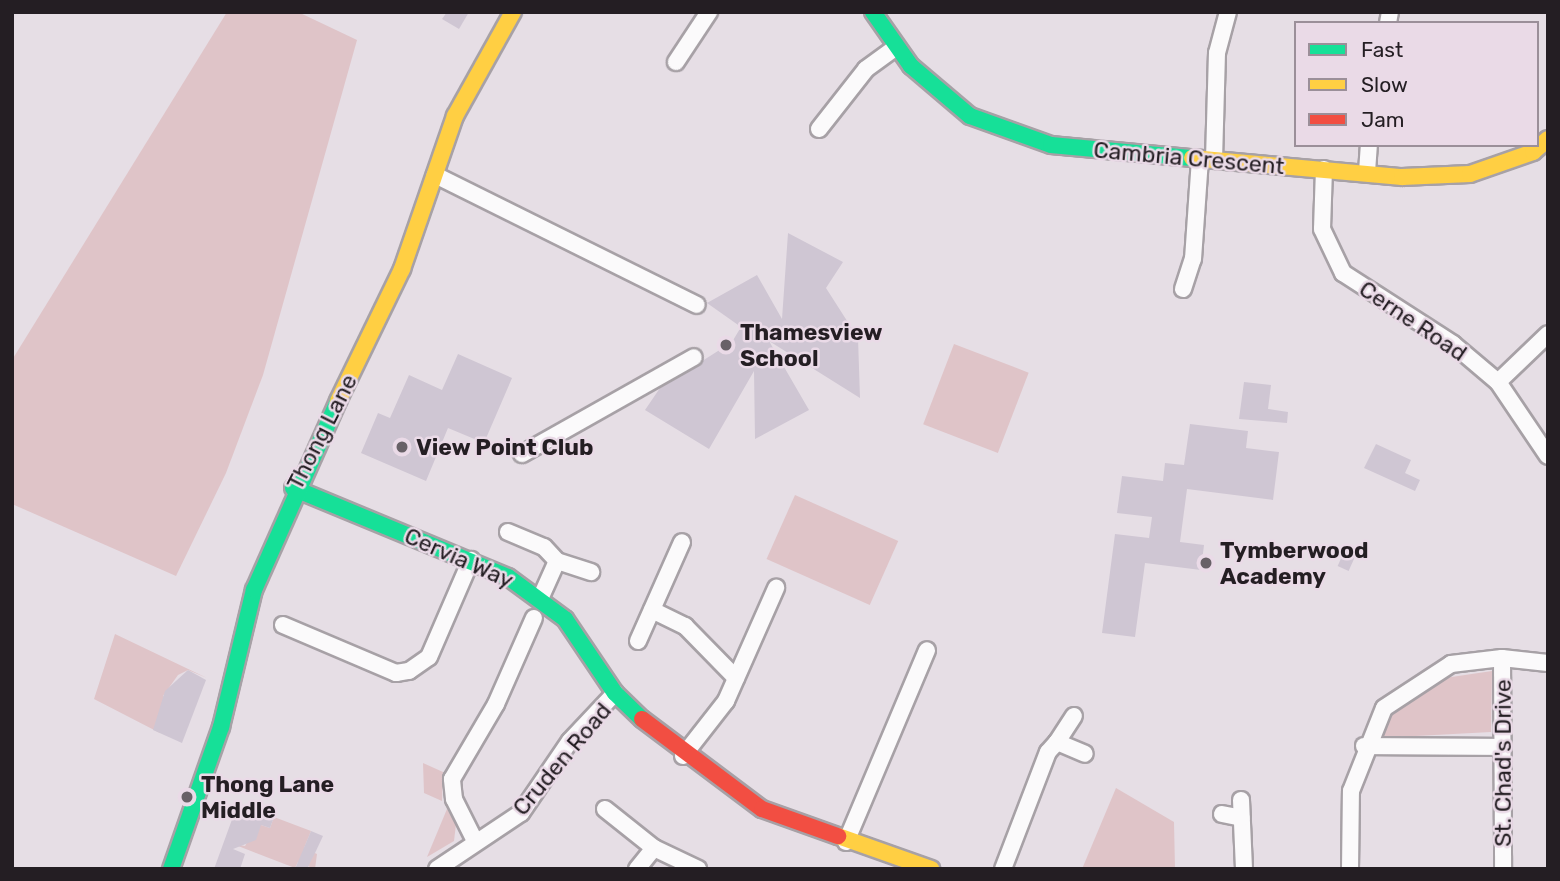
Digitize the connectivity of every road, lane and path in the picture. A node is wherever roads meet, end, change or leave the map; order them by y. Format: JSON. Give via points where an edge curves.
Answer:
{"nodes":[{"id":1,"x":513,"y":12,"type":"edge"},
{"id":2,"x":709,"y":12,"type":"edge"},
{"id":3,"x":873,"y":12,"type":"edge"},
{"id":4,"x":1224,"y":13,"type":"edge"},
{"id":5,"x":897,"y":47,"type":"junction"},
{"id":6,"x":676,"y":62,"type":"dead end"},
{"id":7,"x":819,"y":128,"type":"dead end"},
{"id":8,"x":1369,"y":147,"type":"edge"},
{"id":9,"x":1539,"y":147,"type":"edge"},
{"id":10,"x":1207,"y":160,"type":"junction"},
{"id":11,"x":1324,"y":169,"type":"junction"},
{"id":12,"x":1367,"y":172,"type":"junction"},
{"id":13,"x":435,"y":175,"type":"junction"},
{"id":14,"x":1183,"y":289,"type":"dead end"},
{"id":15,"x":696,"y":304,"type":"dead end"},
{"id":16,"x":1548,"y":334,"type":"edge"},
{"id":17,"x":694,"y":357,"type":"dead end"},
{"id":18,"x":1498,"y":382,"type":"junction"},
{"id":19,"x":522,"y":454,"type":"dead end"},
{"id":20,"x":1548,"y":456,"type":"edge"},
{"id":21,"x":293,"y":488,"type":"junction"},
{"id":22,"x":508,"y":532,"type":"dead end"},
{"id":23,"x":681,"y":542,"type":"dead end"},
{"id":24,"x":471,"y":560,"type":"junction"},
{"id":25,"x":557,"y":561,"type":"junction"},
{"id":26,"x":590,"y":572,"type":"dead end"},
{"id":27,"x":776,"y":588,"type":"dead end"},
{"id":28,"x":540,"y":599,"type":"junction"},
{"id":29,"x":652,"y":610,"type":"junction"},
{"id":30,"x":534,"y":618,"type":"dead end"},
{"id":31,"x":284,"y":625,"type":"dead end"},
{"id":32,"x":638,"y":641,"type":"dead end"},
{"id":33,"x":927,"y":650,"type":"dead end"},
{"id":34,"x":1502,"y":658,"type":"junction"},
{"id":35,"x":1548,"y":663,"type":"edge"},
{"id":36,"x":736,"y":678,"type":"junction"},
{"id":37,"x":615,"y":693,"type":"junction"},
{"id":38,"x":1074,"y":716,"type":"dead end"},
{"id":39,"x":1057,"y":742,"type":"junction"},
{"id":40,"x":1364,"y":746,"type":"junction"},
{"id":41,"x":1503,"y":747,"type":"junction"},
{"id":42,"x":1085,"y":754,"type":"dead end"},
{"id":43,"x":683,"y":756,"type":"junction"},
{"id":44,"x":1241,"y":800,"type":"dead end"},
{"id":45,"x":605,"y":809,"type":"dead end"},
{"id":46,"x":1223,"y":814,"type":"dead end"},
{"id":47,"x":1242,"y":818,"type":"junction"},
{"id":48,"x":475,"y":841,"type":"junction"},
{"id":49,"x":846,"y":842,"type":"junction"},
{"id":50,"x":654,"y":848,"type":"junction"},
{"id":51,"x":171,"y":869,"type":"edge"},
{"id":52,"x":437,"y":869,"type":"edge"},
{"id":53,"x":637,"y":869,"type":"edge"},
{"id":54,"x":698,"y":869,"type":"edge"},
{"id":55,"x":931,"y":869,"type":"edge"},
{"id":56,"x":1003,"y":869,"type":"edge"},
{"id":57,"x":1244,"y":869,"type":"edge"},
{"id":58,"x":1350,"y":869,"type":"edge"},
{"id":59,"x":1503,"y":869,"type":"edge"}],
"edges":[{"from":1,"to":13,"type":"street","name":"Thong Lane","via":[[467,90]]},
{"from":2,"to":6,"type":"street"},
{"from":3,"to":5,"type":"street","name":"Cambria Crescent"},
{"from":4,"to":10,"type":"street"},
{"from":5,"to":7,"type":"street","via":[[866,69]]},
{"from":5,"to":10,"type":"street","name":"Cambria Crescent","via":[[982,120],[1051,145]]},
{"from":8,"to":12,"type":"street"},
{"from":9,"to":12,"type":"street","name":"Cambria Crescent","via":[[1471,174]]},
{"from":10,"to":11,"type":"street","name":"Cambria Crescent"},
{"from":10,"to":14,"type":"street","via":[[1193,259]]},
{"from":11,"to":12,"type":"street","name":"Cambria Crescent"},
{"from":11,"to":18,"type":"street","name":"Cerne Road","via":[[1322,229],[1343,273],[1453,344]]},
{"from":13,"to":15,"type":"street"},
{"from":13,"to":21,"type":"street","name":"Thong Lane","via":[[382,314]]},
{"from":16,"to":18,"type":"street"},
{"from":17,"to":19,"type":"street"},
{"from":18,"to":20,"type":"street","name":"Cerne Road"},
{"from":21,"to":24,"type":"street","name":"Cervia Way"},
{"from":21,"to":51,"type":"street","name":"Thong Lane","via":[[254,590],[221,727]]},
{"from":22,"to":25,"type":"street","via":[[544,547]]},
{"from":23,"to":29,"type":"street"},
{"from":24,"to":28,"type":"street","name":"Cervia Way"},
{"from":24,"to":31,"type":"street","via":[[429,657],[409,671],[396,673]]},
{"from":25,"to":26,"type":"street"},
{"from":25,"to":28,"type":"street"},
{"from":27,"to":36,"type":"street"},
{"from":28,"to":37,"type":"street","name":"Cervia Way","via":[[586,642]]},
{"from":29,"to":32,"type":"street"},
{"from":29,"to":36,"type":"street","via":[[680,622]]},
{"from":30,"to":48,"type":"street","via":[[496,704],[452,779],[454,799]]},
{"from":33,"to":49,"type":"street"},
{"from":34,"to":35,"type":"street"},
{"from":34,"to":40,"type":"street","via":[[1451,664],[1419,680],[1384,708]]},
{"from":34,"to":41,"type":"street","name":"St. Chad's Drive"},
{"from":36,"to":43,"type":"street","via":[[721,710]]},
{"from":37,"to":43,"type":"street","name":"Cervia Way"},
{"from":37,"to":48,"type":"street","name":"Cruden Road","via":[[570,741],[530,803]]},
{"from":38,"to":39,"type":"street"},
{"from":39,"to":42,"type":"street"},
{"from":39,"to":56,"type":"street"},
{"from":40,"to":41,"type":"street"},
{"from":40,"to":58,"type":"street","via":[[1351,791]]},
{"from":41,"to":59,"type":"street","name":"St. Chad's Drive"},
{"from":43,"to":49,"type":"street","name":"Cervia Way","via":[[762,809]]},
{"from":44,"to":47,"type":"street"},
{"from":45,"to":50,"type":"street"},
{"from":46,"to":47,"type":"street"},
{"from":47,"to":57,"type":"street"},
{"from":48,"to":52,"type":"street","name":"Cruden Road"},
{"from":49,"to":55,"type":"street","name":"Cervia Way"},
{"from":50,"to":53,"type":"street"},
{"from":50,"to":54,"type":"street"}]}
